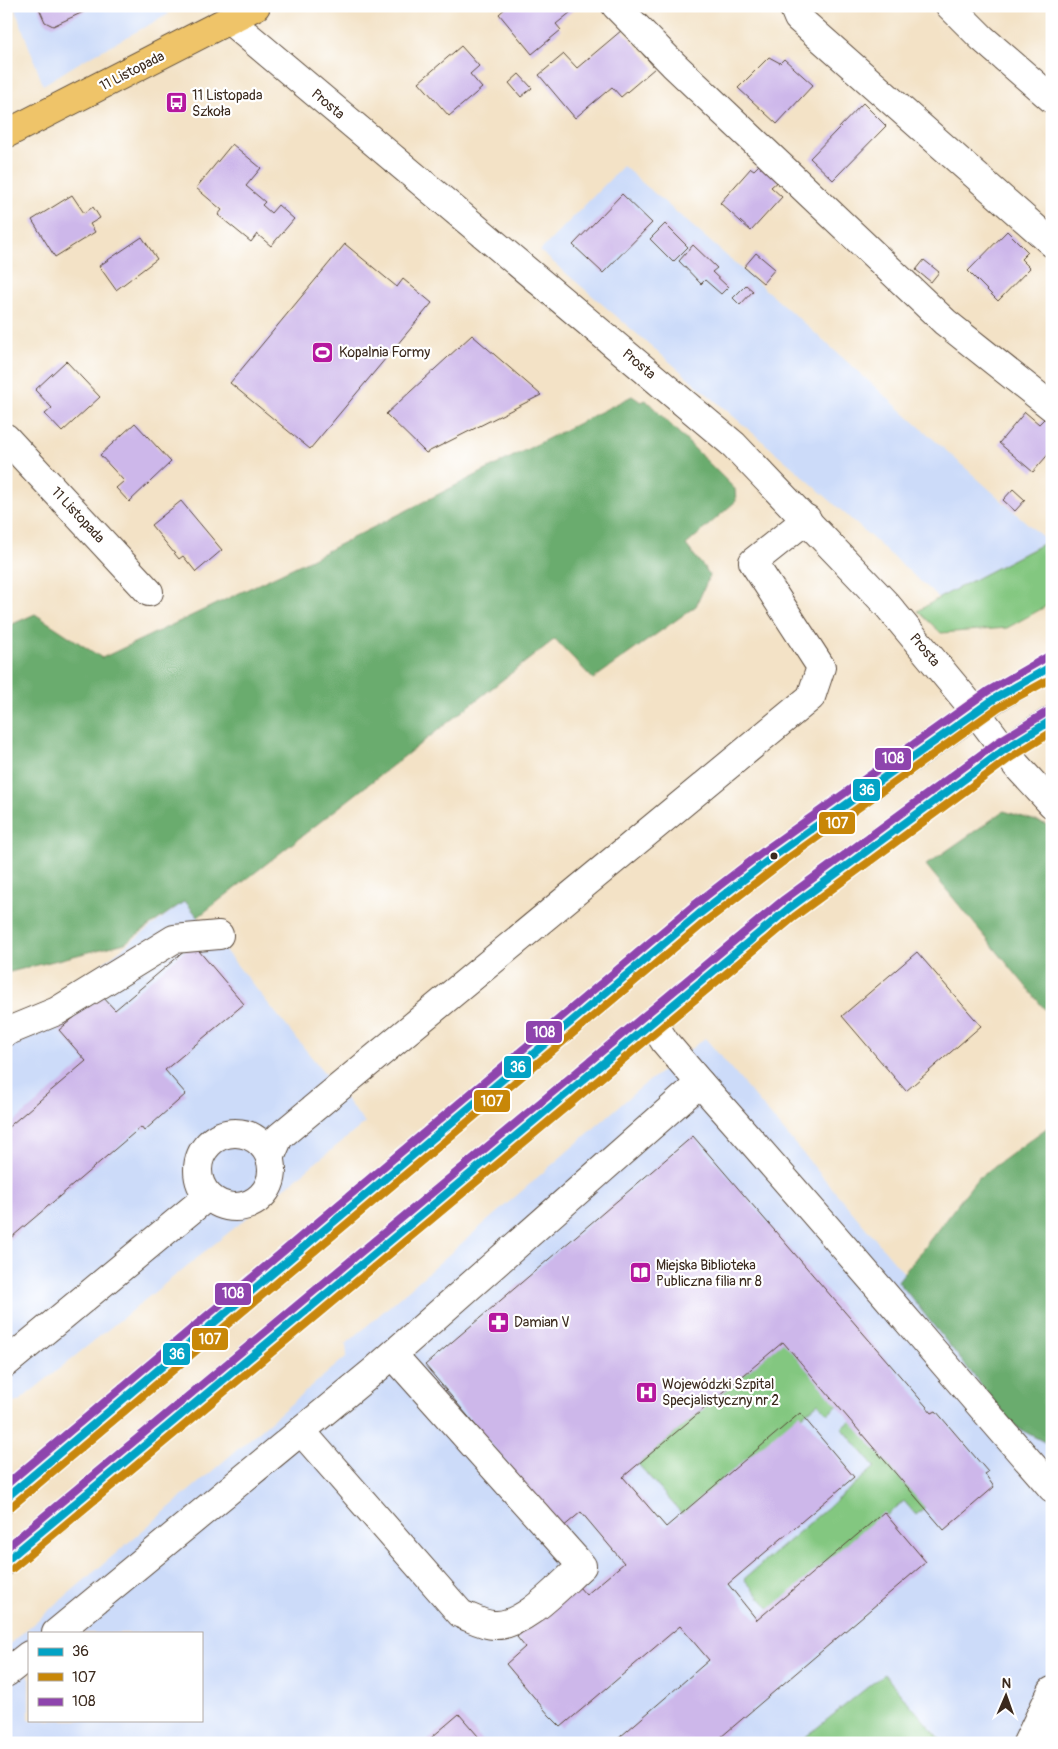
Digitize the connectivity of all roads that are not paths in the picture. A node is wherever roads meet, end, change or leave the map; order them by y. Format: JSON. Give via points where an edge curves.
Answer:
{"nodes":[{"id":1,"x":256,"y":6,"type":"edge"},
{"id":2,"x":616,"y":6,"type":"edge"},
{"id":3,"x":793,"y":6,"type":"edge"},
{"id":4,"x":950,"y":6,"type":"edge"},
{"id":5,"x":230,"y":22,"type":"junction"},
{"id":6,"x":1052,"y":99,"type":"edge"},
{"id":7,"x":6,"y":134,"type":"edge"},
{"id":8,"x":1052,"y":243,"type":"edge"},
{"id":9,"x":1052,"y":407,"type":"edge"},
{"id":10,"x":6,"y":438,"type":"edge"},
{"id":11,"x":807,"y":519,"type":"junction"},
{"id":12,"x":149,"y":592,"type":"dead end"},
{"id":13,"x":1052,"y":666,"type":"edge"},
{"id":14,"x":976,"y":712,"type":"junction"},
{"id":15,"x":1052,"y":720,"type":"edge"},
{"id":16,"x":1004,"y":750,"type":"junction"},
{"id":17,"x":1052,"y":804,"type":"edge"},
{"id":18,"x":219,"y":935,"type":"dead end"},
{"id":19,"x":653,"y":1022,"type":"junction"},
{"id":20,"x":6,"y":1032,"type":"edge"},
{"id":21,"x":700,"y":1083,"type":"junction"},
{"id":22,"x":270,"y":1158,"type":"junction"},
{"id":23,"x":208,"y":1196,"type":"junction"},
{"id":24,"x":393,"y":1355,"type":"junction"},
{"id":25,"x":6,"y":1363,"type":"edge"},
{"id":26,"x":301,"y":1431,"type":"junction"},
{"id":27,"x":1052,"y":1488,"type":"edge"},
{"id":28,"x":6,"y":1498,"type":"edge"},
{"id":29,"x":6,"y":1561,"type":"edge"},
{"id":30,"x":57,"y":1632,"type":"edge"},
{"id":31,"x":28,"y":1656,"type":"edge"},
{"id":32,"x":6,"y":1673,"type":"edge"},
{"id":33,"x":1052,"y":1691,"type":"edge"},
{"id":34,"x":1027,"y":1743,"type":"edge"}],
"edges":[{"from":1,"to":5,"type":"main road","name":"11 Listopada"},
{"from":2,"to":9,"type":"street","via":[[945,322]]},
{"from":3,"to":8,"type":"street","via":[[798,18]]},
{"from":4,"to":6,"type":"street"},
{"from":5,"to":7,"type":"main road","name":"11 Listopada"},
{"from":5,"to":11,"type":"street","name":"Prosta","via":[[734,445]]},
{"from":10,"to":12,"type":"street","name":"11 Listopada"},
{"from":11,"to":14,"type":"street","name":"Prosta","via":[[887,605]]},
{"from":11,"to":22,"type":"street","via":[[753,562],[821,667],[811,696],[279,1137]]},
{"from":13,"to":14,"type":"street"},
{"from":14,"to":16,"type":"street","name":"Prosta"},
{"from":14,"to":28,"type":"street","via":[[698,914]]},
{"from":15,"to":16,"type":"street"},
{"from":16,"to":17,"type":"street","name":"Prosta"},
{"from":16,"to":19,"type":"street","via":[[788,909]]},
{"from":18,"to":20,"type":"street","via":[[174,939],[57,1011]]},
{"from":19,"to":21,"type":"street","via":[[665,1042]]},
{"from":19,"to":29,"type":"street"},
{"from":21,"to":24,"type":"street"},
{"from":21,"to":27,"type":"street","via":[[826,1224]]},
{"from":22,"to":23,"type":"street","via":[[271,1182],[255,1202],[243,1207],[230,1207],[218,1204]]},
{"from":22,"to":23,"type":"street","via":[[265,1147],[245,1134],[233,1133],[211,1142],[203,1151],[198,1175]]},
{"from":23,"to":25,"type":"street"},
{"from":24,"to":26,"type":"street"},
{"from":24,"to":26,"type":"street","via":[[582,1566],[533,1609],[514,1621],[493,1625],[460,1614]]},
{"from":26,"to":30,"type":"street"},
{"from":31,"to":32,"type":"street"},
{"from":33,"to":34,"type":"street"}]}
